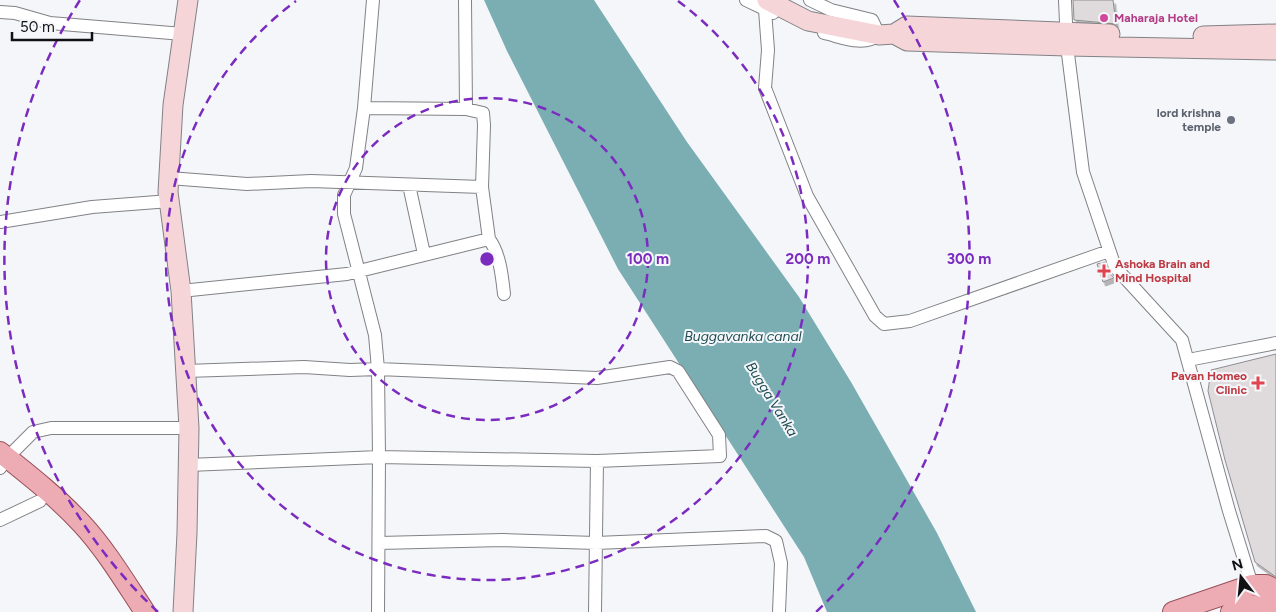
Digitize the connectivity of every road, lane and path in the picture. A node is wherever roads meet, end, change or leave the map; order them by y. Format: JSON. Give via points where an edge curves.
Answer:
{"nodes":[{"id":1,"x":188,"y":0,"type":"edge"},
{"id":2,"x":373,"y":0,"type":"edge"},
{"id":3,"x":465,"y":0,"type":"edge"},
{"id":4,"x":746,"y":0,"type":"edge"},
{"id":5,"x":810,"y":0,"type":"edge"},
{"id":6,"x":1065,"y":0,"type":"edge"},
{"id":7,"x":766,"y":5,"type":"edge"},
{"id":8,"x":0,"y":12,"type":"edge"},
{"id":9,"x":183,"y":34,"type":"junction"},
{"id":10,"x":1276,"y":34,"type":"edge"},
{"id":11,"x":887,"y":35,"type":"junction"},
{"id":12,"x":1067,"y":40,"type":"junction"},
{"id":13,"x":1276,"y":50,"type":"edge"},
{"id":14,"x":364,"y":108,"type":"junction"},
{"id":15,"x":466,"y":109,"type":"junction"},
{"id":16,"x":169,"y":178,"type":"junction"},
{"id":17,"x":349,"y":182,"type":"junction"},
{"id":18,"x":409,"y":185,"type":"junction"},
{"id":19,"x":482,"y":186,"type":"junction"},
{"id":20,"x":170,"y":201,"type":"junction"},
{"id":21,"x":0,"y":222,"type":"edge"},
{"id":22,"x":489,"y":239,"type":"junction"},
{"id":23,"x":1109,"y":251,"type":"junction"},
{"id":24,"x":424,"y":254,"type":"junction"},
{"id":25,"x":359,"y":271,"type":"junction"},
{"id":26,"x":181,"y":291,"type":"junction"},
{"id":27,"x":504,"y":294,"type":"dead end"},
{"id":28,"x":1276,"y":343,"type":"edge"},
{"id":29,"x":1188,"y":360,"type":"junction"},
{"id":30,"x":378,"y":369,"type":"junction"},
{"id":31,"x":186,"y":371,"type":"junction"},
{"id":32,"x":189,"y":428,"type":"junction"},
{"id":33,"x":379,"y":457,"type":"junction"},
{"id":34,"x":597,"y":461,"type":"junction"},
{"id":35,"x":2,"y":462,"type":"edge"},
{"id":36,"x":188,"y":464,"type":"junction"},
{"id":37,"x":40,"y":501,"type":"junction"},
{"id":38,"x":0,"y":520,"type":"edge"},
{"id":39,"x":596,"y":543,"type":"junction"},
{"id":40,"x":379,"y":544,"type":"junction"},
{"id":41,"x":1252,"y":585,"type":"junction"},
{"id":42,"x":1276,"y":590,"type":"edge"},
{"id":43,"x":1256,"y":608,"type":"edge"},
{"id":44,"x":1276,"y":608,"type":"edge"},
{"id":45,"x":129,"y":612,"type":"edge"},
{"id":46,"x":145,"y":612,"type":"edge"},
{"id":47,"x":183,"y":612,"type":"edge"},
{"id":48,"x":378,"y":612,"type":"edge"},
{"id":49,"x":595,"y":612,"type":"edge"},
{"id":50,"x":779,"y":612,"type":"edge"},
{"id":51,"x":1173,"y":612,"type":"edge"},
{"id":52,"x":1231,"y":612,"type":"edge"}],
"edges":[{"from":1,"to":9,"type":"main road"},
{"from":2,"to":14,"type":"street"},
{"from":3,"to":15,"type":"street"},
{"from":4,"to":7,"type":"street"},
{"from":5,"to":11,"type":"street","via":[[831,10],[872,20]]},
{"from":6,"to":12,"type":"street"},
{"from":7,"to":11,"type":"main road","via":[[808,21]]},
{"from":7,"to":23,"type":"street","via":[[768,50],[765,88],[807,196],[875,316],[884,324],[910,321]]},
{"from":8,"to":9,"type":"street","via":[[50,23]]},
{"from":9,"to":16,"type":"main road","via":[[173,105]]},
{"from":10,"to":12,"type":"main road"},
{"from":11,"to":12,"type":"main road","via":[[907,41]]},
{"from":12,"to":13,"type":"main road"},
{"from":12,"to":23,"type":"street","via":[[1082,172]]},
{"from":14,"to":15,"type":"street"},
{"from":14,"to":17,"type":"street","via":[[356,168]]},
{"from":15,"to":19,"type":"street","via":[[483,113]]},
{"from":16,"to":17,"type":"street","via":[[247,184],[311,180]]},
{"from":16,"to":20,"type":"main road"},
{"from":17,"to":18,"type":"street"},
{"from":17,"to":25,"type":"street","via":[[344,195],[344,214]]},
{"from":18,"to":19,"type":"street"},
{"from":18,"to":24,"type":"street"},
{"from":19,"to":22,"type":"street"},
{"from":20,"to":21,"type":"street","via":[[92,207]]},
{"from":20,"to":26,"type":"main road"},
{"from":22,"to":24,"type":"street"},
{"from":22,"to":27,"type":"street","via":[[502,272]]},
{"from":23,"to":29,"type":"street","via":[[1115,267],[1182,340]]},
{"from":24,"to":25,"type":"street"},
{"from":25,"to":26,"type":"street"},
{"from":25,"to":30,"type":"street","via":[[375,335]]},
{"from":26,"to":31,"type":"main road"},
{"from":28,"to":29,"type":"street"},
{"from":29,"to":41,"type":"street","via":[[1228,511]]},
{"from":30,"to":31,"type":"street","via":[[304,367]]},
{"from":30,"to":33,"type":"street"},
{"from":30,"to":34,"type":"street","via":[[597,378],[670,367],[678,371],[719,435],[720,456]]},
{"from":31,"to":32,"type":"main road"},
{"from":32,"to":35,"type":"street","via":[[51,428],[33,432]]},
{"from":32,"to":36,"type":"main road"},
{"from":33,"to":34,"type":"street"},
{"from":33,"to":36,"type":"street"},
{"from":33,"to":40,"type":"street"},
{"from":34,"to":39,"type":"street"},
{"from":35,"to":37,"type":"main road"},
{"from":35,"to":46,"type":"main road","via":[[51,492],[82,524]]},
{"from":36,"to":47,"type":"main road"},
{"from":37,"to":38,"type":"street"},
{"from":37,"to":45,"type":"main road","via":[[72,533]]},
{"from":39,"to":40,"type":"street","via":[[503,540]]},
{"from":39,"to":49,"type":"street"},
{"from":39,"to":50,"type":"street","via":[[766,536],[776,541],[781,563]]},
{"from":40,"to":48,"type":"street"},
{"from":41,"to":42,"type":"main road","via":[[1266,585]]},
{"from":41,"to":51,"type":"main road"},
{"from":43,"to":44,"type":"main road","via":[[1269,605]]},
{"from":43,"to":52,"type":"main road"}]}
